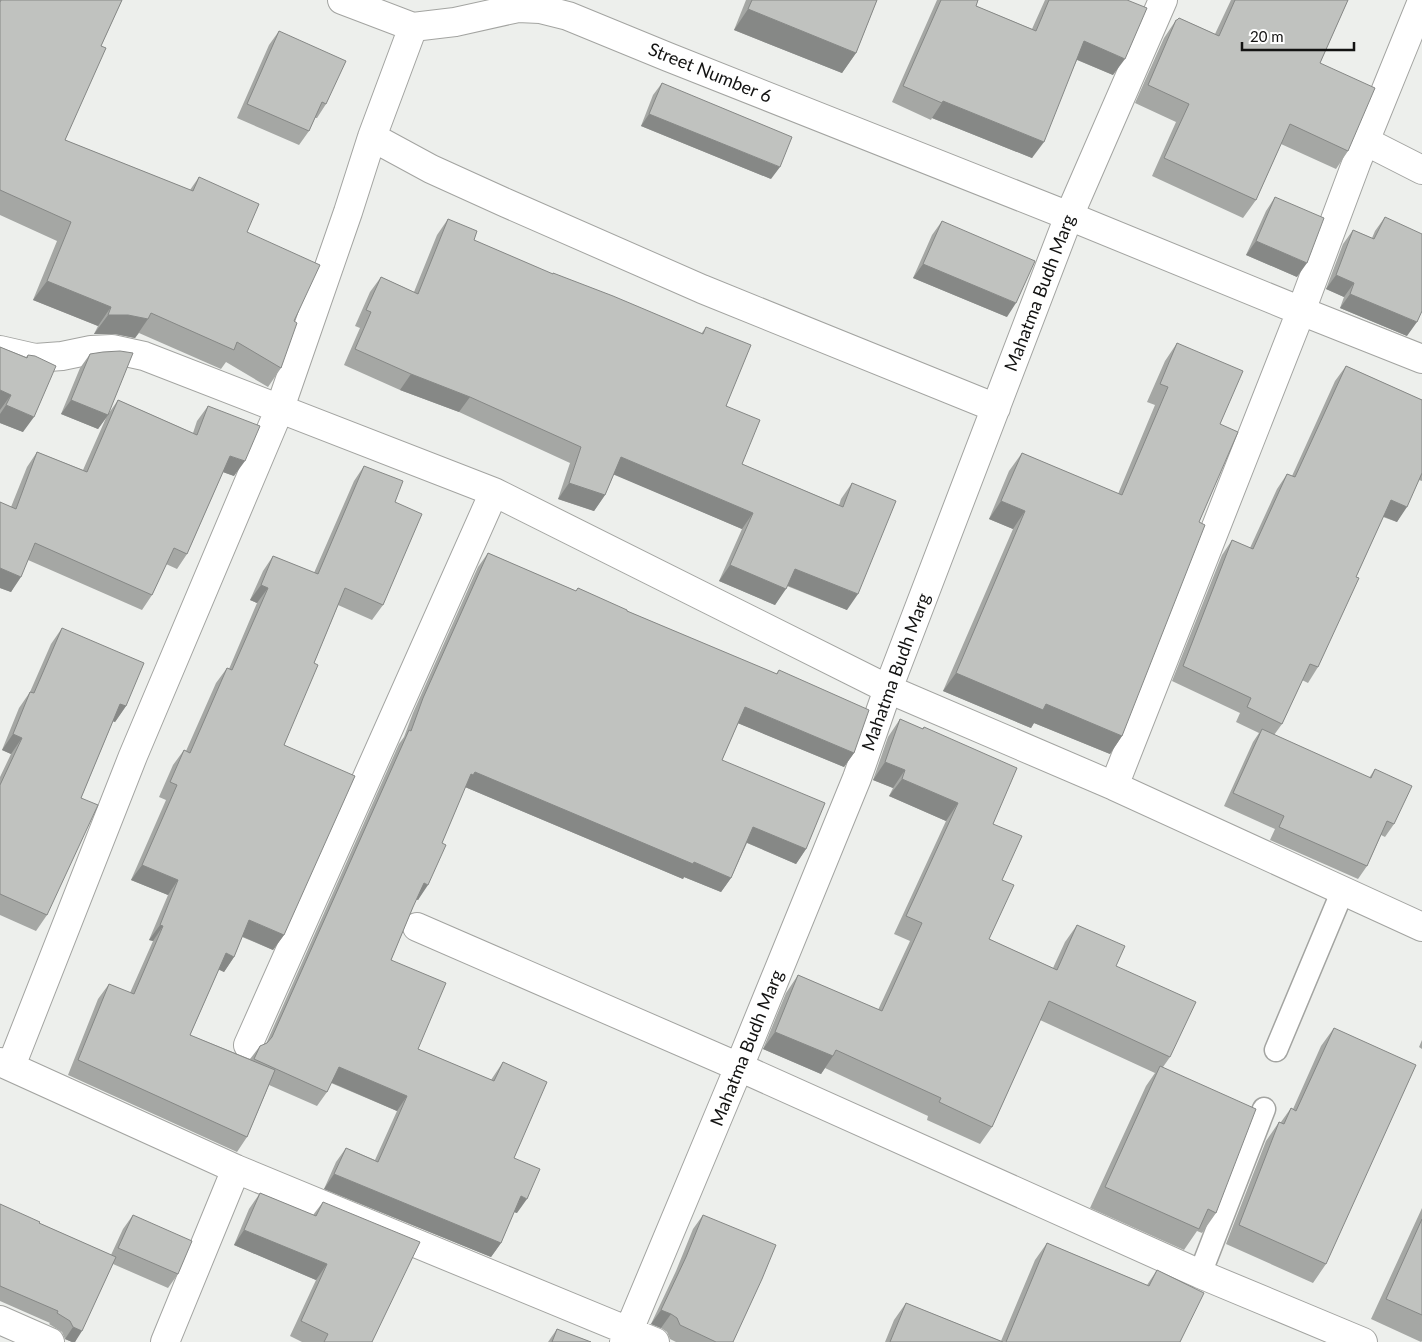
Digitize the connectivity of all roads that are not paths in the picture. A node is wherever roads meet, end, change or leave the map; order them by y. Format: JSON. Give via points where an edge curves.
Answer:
{"nodes":[{"id":1,"x":342,"y":0,"type":"edge"},
{"id":2,"x":1163,"y":0,"type":"edge"},
{"id":3,"x":1422,"y":1,"type":"edge"},
{"id":4,"x":413,"y":27,"type":"junction"},
{"id":5,"x":372,"y":137,"type":"junction"},
{"id":6,"x":1365,"y":141,"type":"junction"},
{"id":7,"x":1422,"y":170,"type":"edge"},
{"id":8,"x":1069,"y":216,"type":"junction"},
{"id":9,"x":1301,"y":311,"type":"junction"},
{"id":10,"x":0,"y":350,"type":"edge"},
{"id":11,"x":1422,"y":359,"type":"edge"},
{"id":12,"x":280,"y":408,"type":"junction"},
{"id":13,"x":996,"y":408,"type":"junction"},
{"id":14,"x":494,"y":492,"type":"junction"},
{"id":15,"x":888,"y":690,"type":"junction"},
{"id":16,"x":1114,"y":786,"type":"junction"},
{"id":17,"x":1343,"y":890,"type":"junction"},
{"id":18,"x":417,"y":927,"type":"dead end"},
{"id":19,"x":1422,"y":927,"type":"edge"},
{"id":20,"x":248,"y":1045,"type":"dead end"},
{"id":21,"x":1276,"y":1050,"type":"dead end"},
{"id":22,"x":6,"y":1064,"type":"edge"},
{"id":23,"x":739,"y":1067,"type":"junction"},
{"id":24,"x":1264,"y":1109,"type":"dead end"},
{"id":25,"x":236,"y":1170,"type":"junction"},
{"id":26,"x":1200,"y":1274,"type":"junction"},
{"id":27,"x":0,"y":1320,"type":"edge"},
{"id":28,"x":627,"y":1337,"type":"edge"},
{"id":29,"x":50,"y":1342,"type":"edge"},
{"id":30,"x":165,"y":1342,"type":"edge"},
{"id":31,"x":655,"y":1342,"type":"edge"},
{"id":32,"x":1363,"y":1342,"type":"edge"}],
"edges":[{"from":1,"to":4,"type":"street","name":"Street Number 6"},
{"from":2,"to":8,"type":"street","name":"Mahatma Budh Marg"},
{"from":3,"to":6,"type":"street"},
{"from":4,"to":5,"type":"street"},
{"from":4,"to":8,"type":"street","name":"Street Number 6","via":[[455,22],[518,8],[568,16]]},
{"from":5,"to":12,"type":"street"},
{"from":5,"to":13,"type":"street","via":[[506,203],[702,289]]},
{"from":6,"to":7,"type":"street"},
{"from":6,"to":9,"type":"street"},
{"from":8,"to":9,"type":"street","name":"Street Number 6"},
{"from":8,"to":13,"type":"street","name":"Mahatma Budh Marg"},
{"from":9,"to":11,"type":"street","name":"Street Number 6"},
{"from":9,"to":16,"type":"street"},
{"from":10,"to":12,"type":"street","via":[[35,358],[112,349],[144,356]]},
{"from":12,"to":14,"type":"street"},
{"from":12,"to":22,"type":"street"},
{"from":13,"to":15,"type":"street","name":"Mahatma Budh Marg"},
{"from":14,"to":15,"type":"street"},
{"from":14,"to":20,"type":"street"},
{"from":15,"to":16,"type":"street"},
{"from":15,"to":23,"type":"street","name":"Mahatma Budh Marg","via":[[857,778]]},
{"from":16,"to":17,"type":"street"},
{"from":17,"to":19,"type":"street"},
{"from":17,"to":21,"type":"lane"},
{"from":18,"to":23,"type":"street"},
{"from":22,"to":25,"type":"street"},
{"from":23,"to":26,"type":"street"},
{"from":23,"to":28,"type":"street","name":"Mahatma Budh Marg"},
{"from":24,"to":26,"type":"lane"},
{"from":25,"to":28,"type":"street"},
{"from":25,"to":30,"type":"street"},
{"from":26,"to":32,"type":"street"},
{"from":27,"to":29,"type":"street"},
{"from":28,"to":31,"type":"street"}]}
